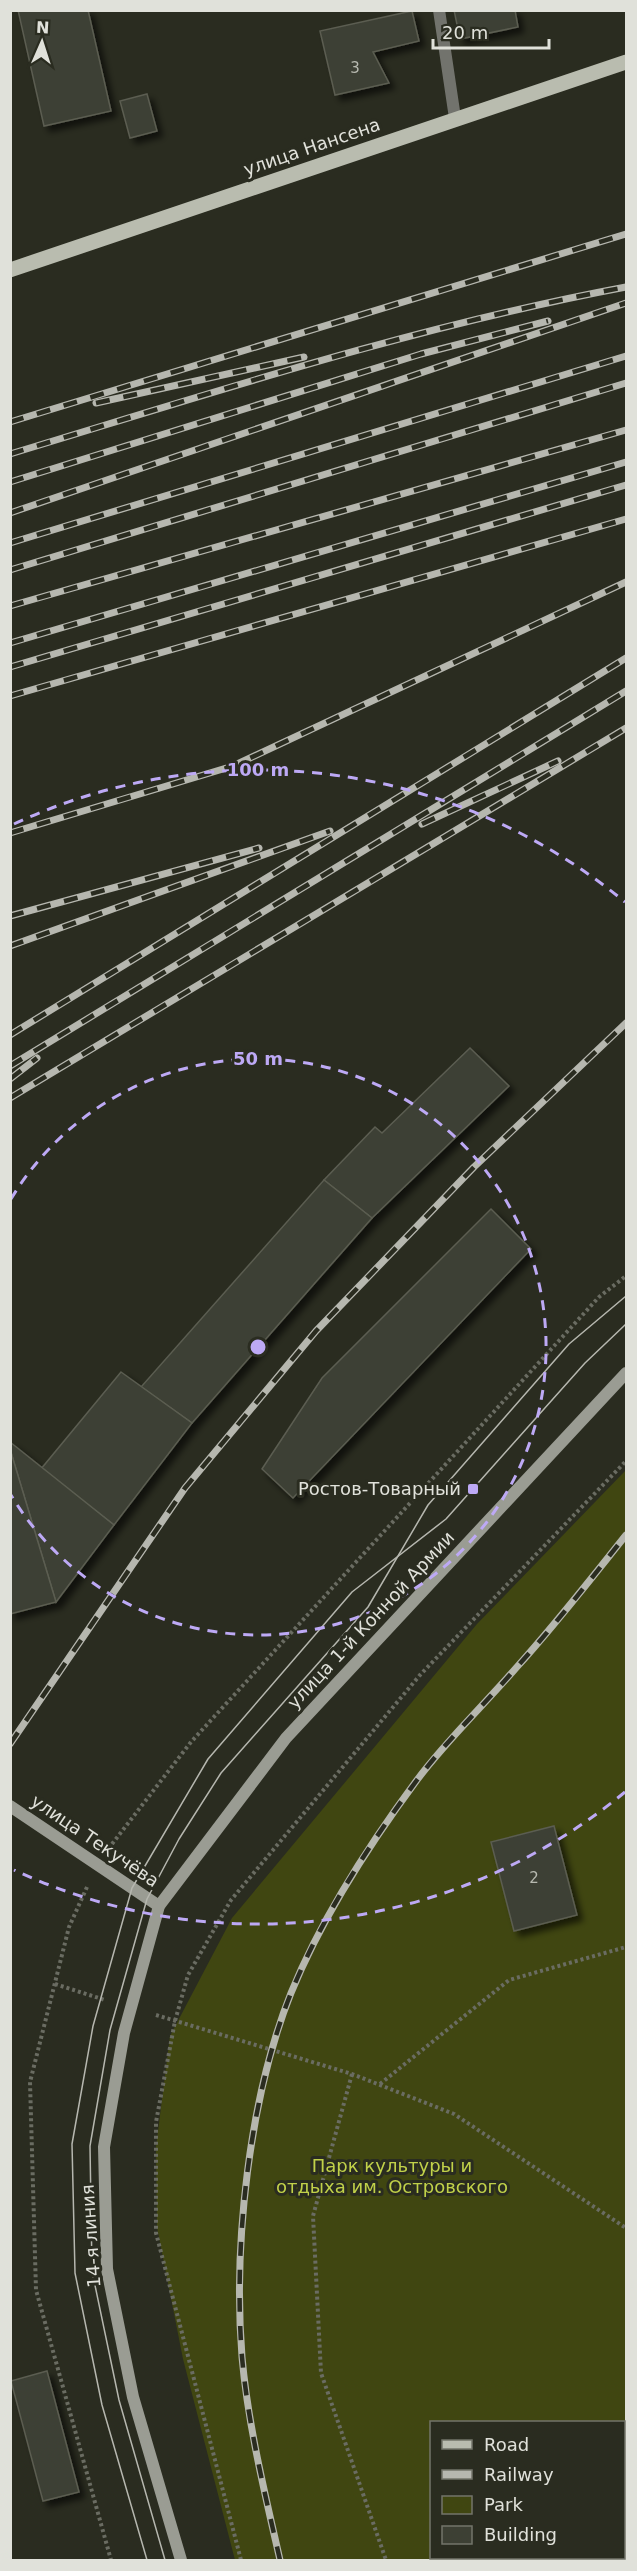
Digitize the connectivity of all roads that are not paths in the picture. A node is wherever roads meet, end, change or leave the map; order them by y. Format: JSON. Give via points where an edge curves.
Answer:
{"nodes":[{"id":1,"x":439,"y":10,"type":"edge"},
{"id":2,"x":627,"y":62,"type":"edge"},
{"id":3,"x":455,"y":118,"type":"junction"},
{"id":4,"x":10,"y":270,"type":"edge"},
{"id":5,"x":627,"y":1373,"type":"edge"},
{"id":6,"x":10,"y":1806,"type":"edge"},
{"id":7,"x":159,"y":1906,"type":"junction"},
{"id":8,"x":181,"y":2560,"type":"edge"}],
"edges":[{"from":1,"to":3,"type":"street"},
{"from":2,"to":3,"type":"main road","name":"улица Нансена"},
{"from":3,"to":4,"type":"main road","name":"улица Нансена"},
{"from":5,"to":7,"type":"main road","name":"улица 1-й Конной Армии","via":[[286,1738]]},
{"from":6,"to":7,"type":"main road","name":"улица Текучёва"},
{"from":7,"to":8,"type":"main road","name":"14-я линия","via":[[124,2033],[104,2147],[107,2269],[133,2397]]}]}
